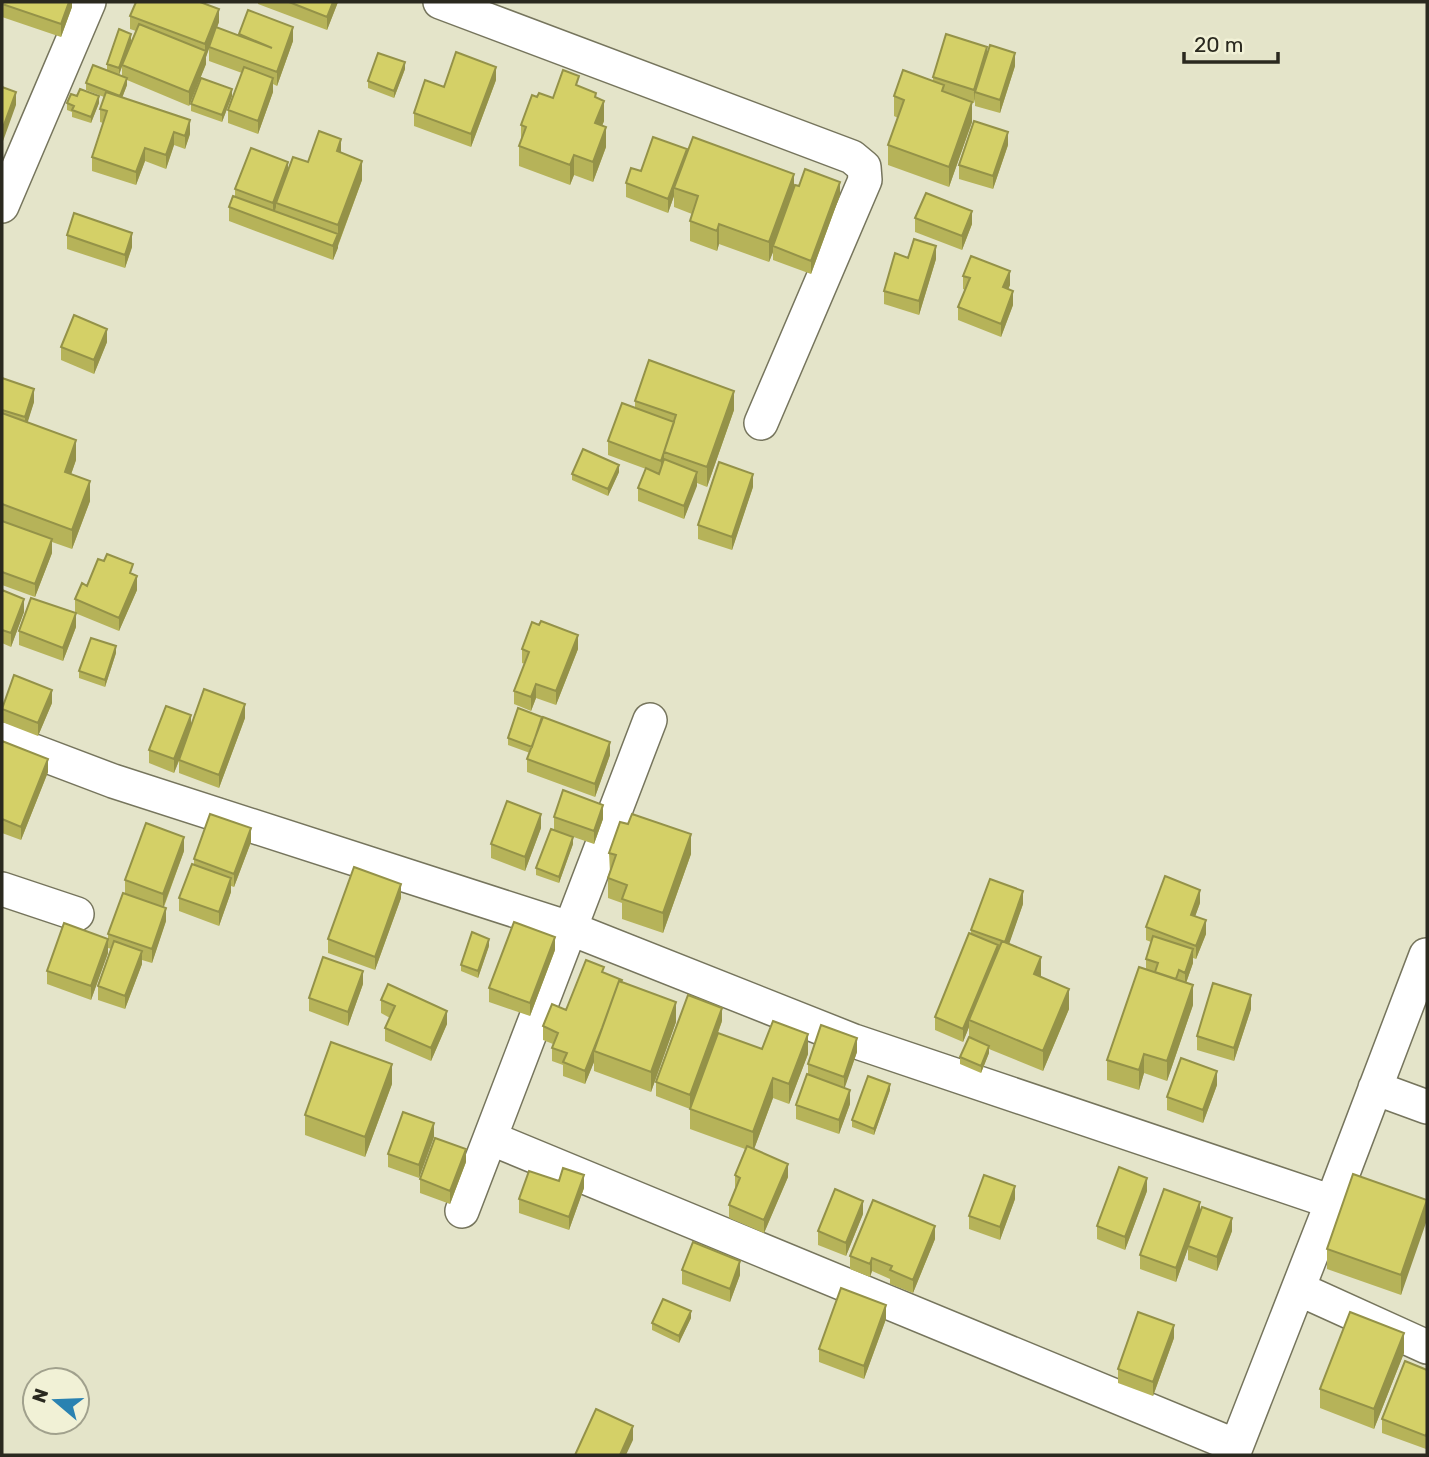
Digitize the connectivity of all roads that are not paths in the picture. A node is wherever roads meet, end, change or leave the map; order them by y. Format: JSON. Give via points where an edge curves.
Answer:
{"nodes":[{"id":1,"x":440,"y":2,"type":"edge"},
{"id":2,"x":83,"y":3,"type":"edge"},
{"id":3,"x":2,"y":206,"type":"edge"},
{"id":4,"x":761,"y":423,"type":"dead end"},
{"id":5,"x":650,"y":720,"type":"dead end"},
{"id":6,"x":2,"y":739,"type":"edge"},
{"id":7,"x":2,"y":889,"type":"edge"},
{"id":8,"x":78,"y":914,"type":"dead end"},
{"id":9,"x":569,"y":928,"type":"junction"},
{"id":10,"x":1426,"y":955,"type":"edge"},
{"id":11,"x":1375,"y":1088,"type":"junction"},
{"id":12,"x":1427,"y":1107,"type":"edge"},
{"id":13,"x":489,"y":1138,"type":"junction"},
{"id":14,"x":1332,"y":1202,"type":"junction"},
{"id":15,"x":462,"y":1211,"type":"dead end"},
{"id":16,"x":1299,"y":1289,"type":"junction"},
{"id":17,"x":1427,"y":1347,"type":"edge"},
{"id":18,"x":1235,"y":1451,"type":"edge"}],
"edges":[{"from":1,"to":4,"type":"street","via":[[852,157],[864,167],[865,180]]},
{"from":2,"to":3,"type":"street"},
{"from":5,"to":9,"type":"street"},
{"from":6,"to":9,"type":"street","via":[[126,786]]},
{"from":7,"to":8,"type":"street"},
{"from":9,"to":13,"type":"street"},
{"from":9,"to":14,"type":"street","via":[[854,1041]]},
{"from":10,"to":11,"type":"street"},
{"from":11,"to":12,"type":"street"},
{"from":11,"to":14,"type":"street"},
{"from":13,"to":15,"type":"street"},
{"from":13,"to":18,"type":"street"},
{"from":14,"to":16,"type":"street"},
{"from":16,"to":17,"type":"street"},
{"from":16,"to":18,"type":"street"}]}
